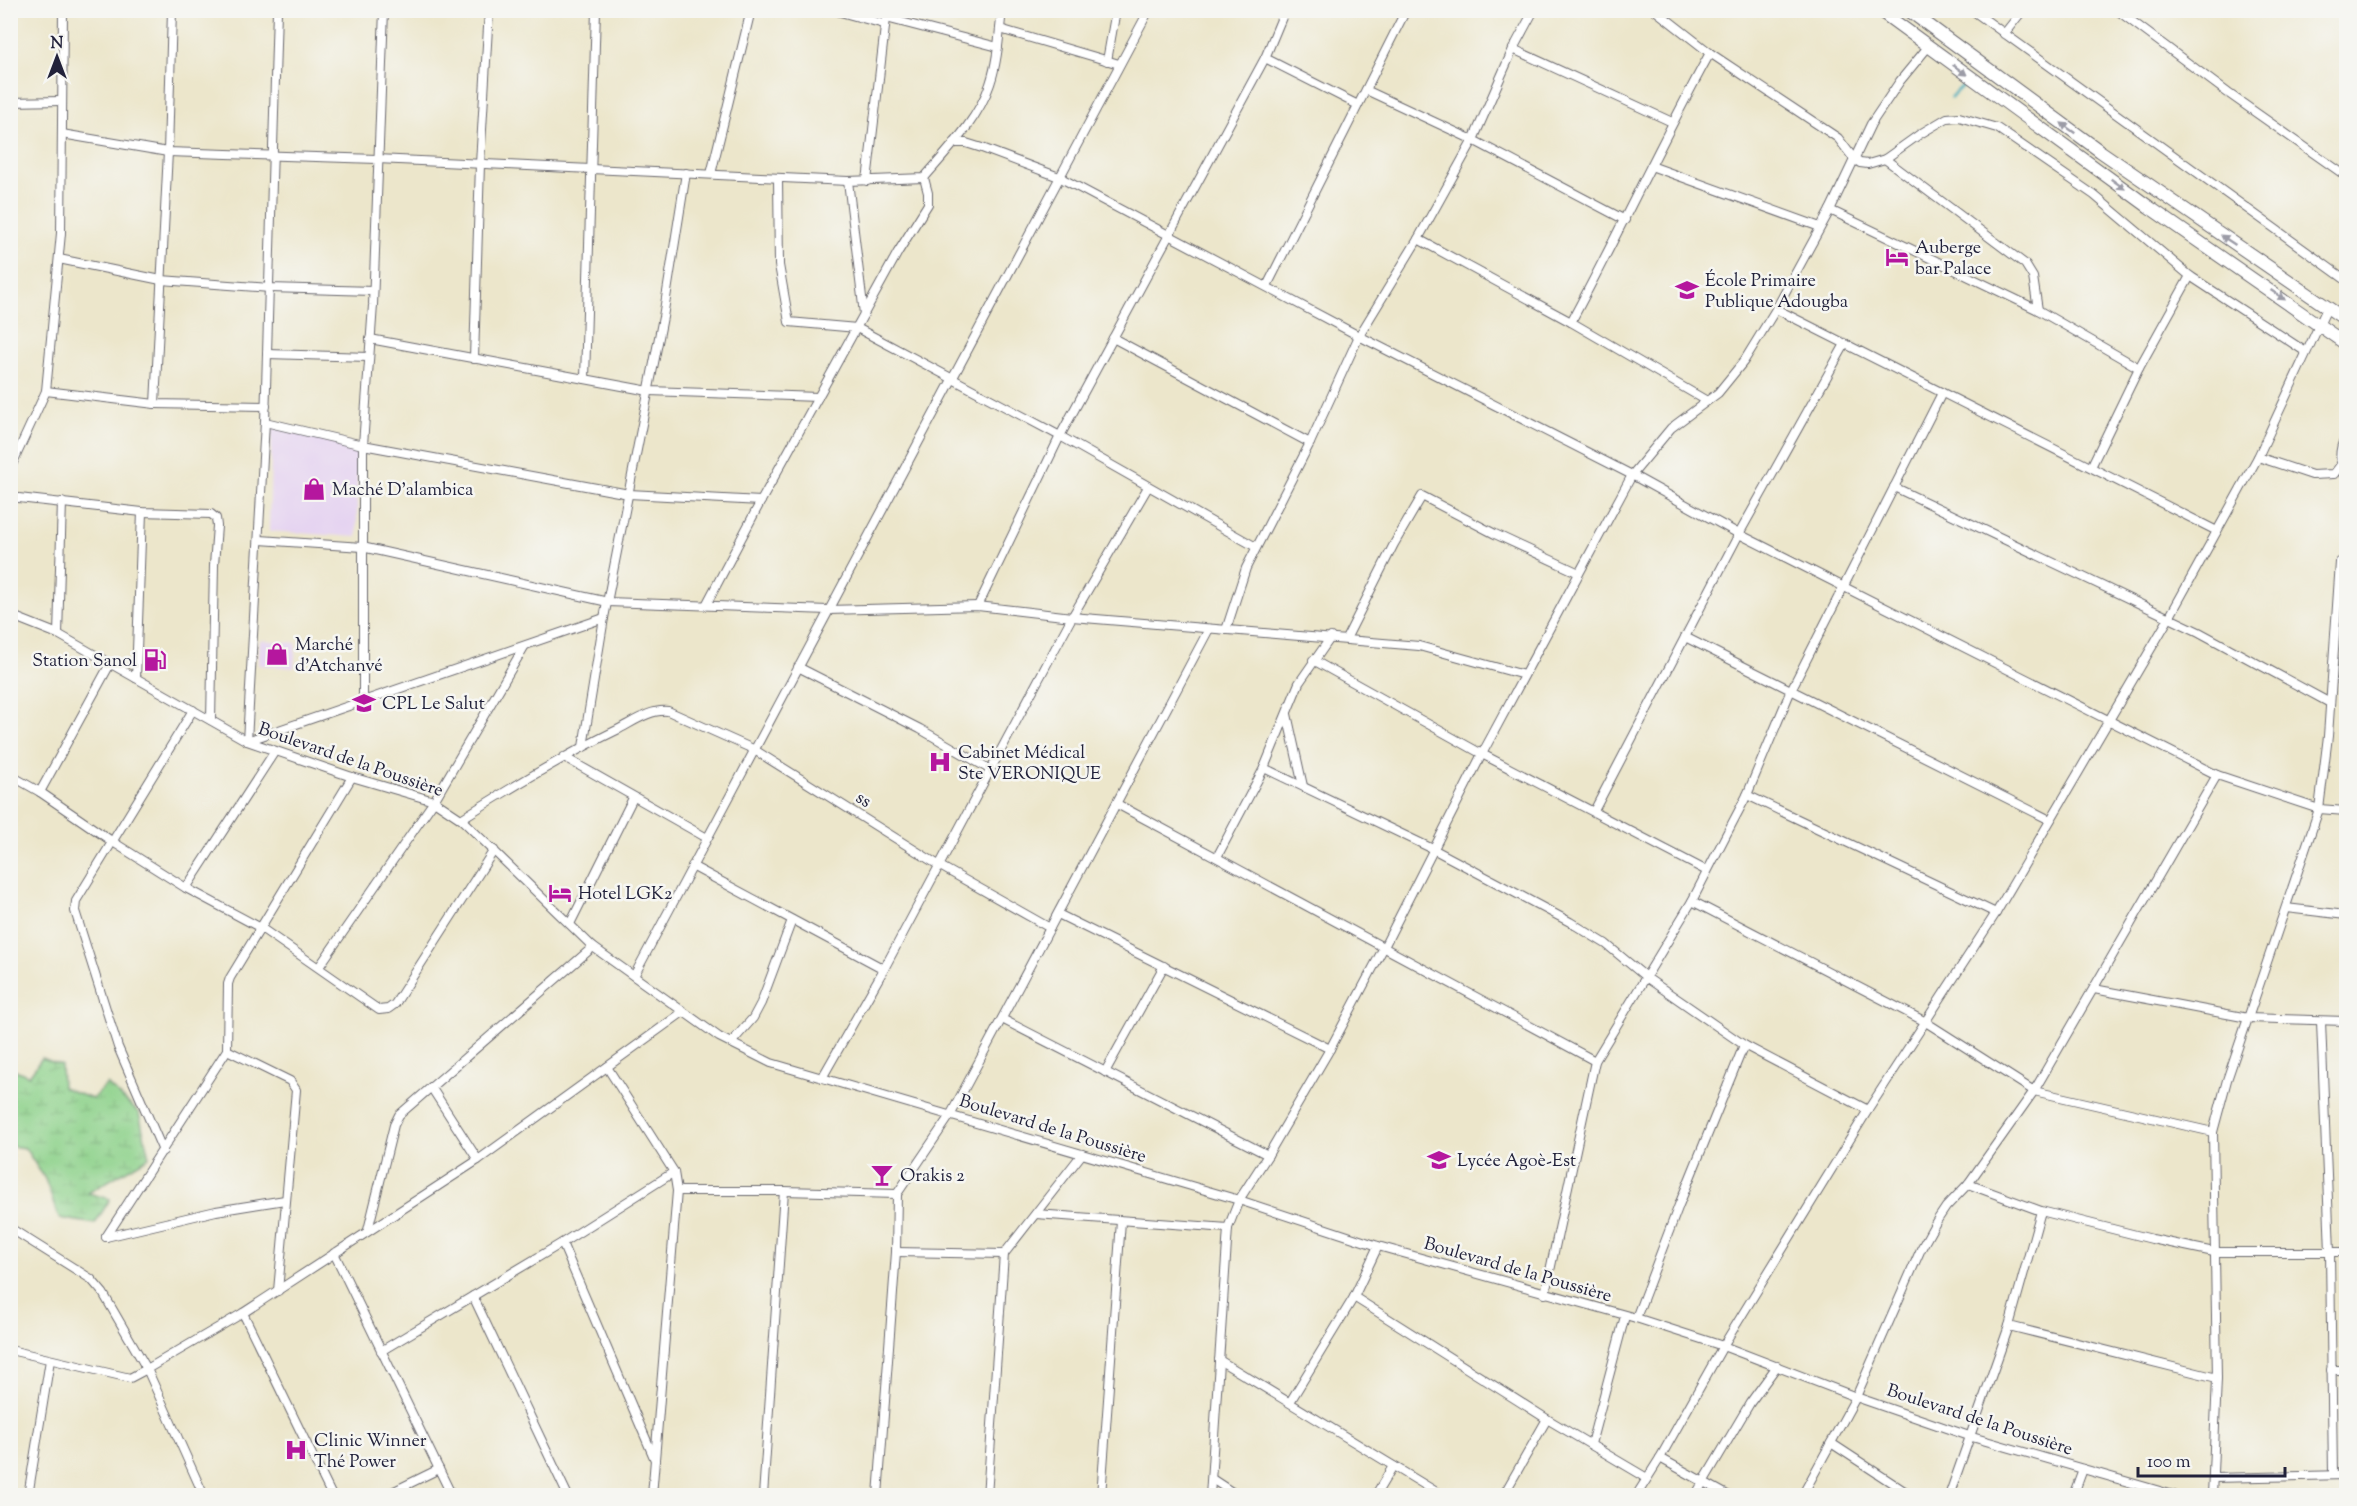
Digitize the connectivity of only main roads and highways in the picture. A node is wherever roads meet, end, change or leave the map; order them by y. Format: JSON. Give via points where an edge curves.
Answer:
{"nodes":[{"id":1,"x":1879,"y":10,"type":"edge"},
{"id":2,"x":1908,"y":10,"type":"edge"},
{"id":3,"x":2346,"y":320,"type":"edge"},
{"id":4,"x":2346,"y":344,"type":"edge"}],
"edges":[{"from":1,"to":4,"type":"main road","one_way":true,"via":[[2149,207]]},
{"from":3,"to":2,"type":"main road","one_way":true,"via":[[2100,152]]}]}
